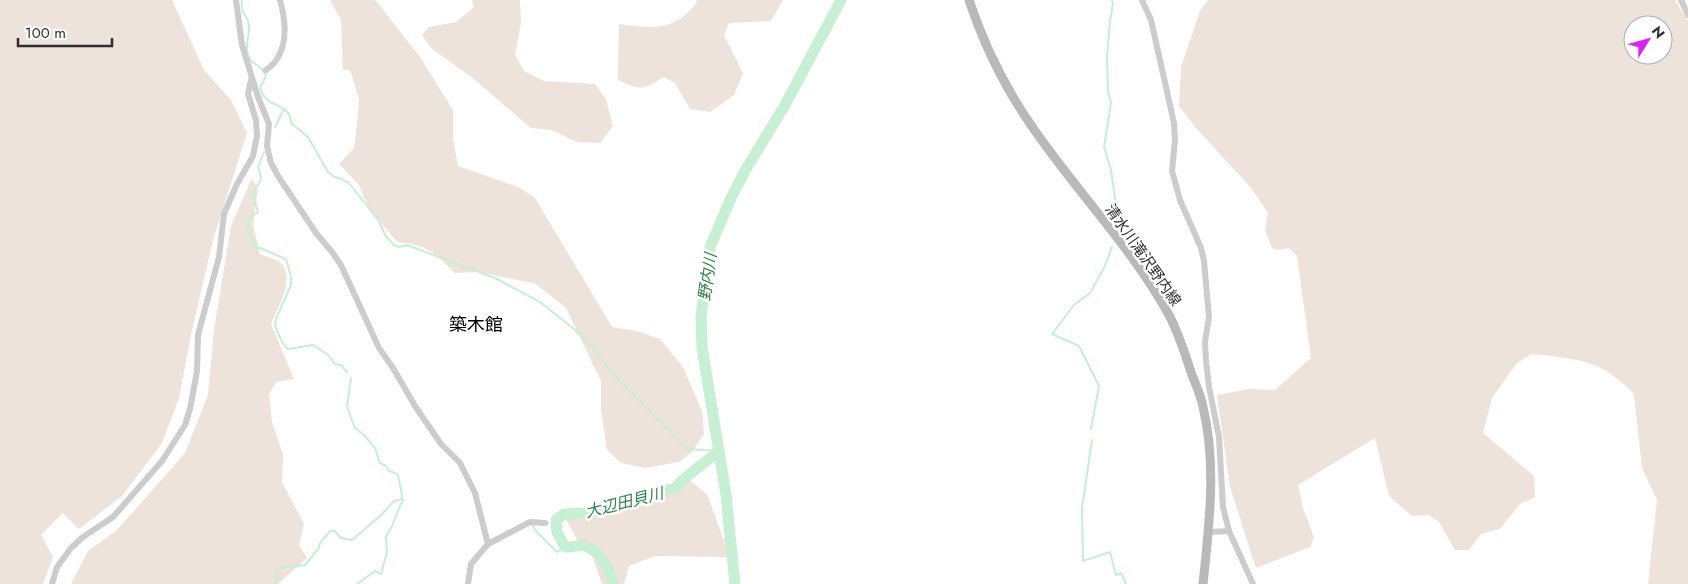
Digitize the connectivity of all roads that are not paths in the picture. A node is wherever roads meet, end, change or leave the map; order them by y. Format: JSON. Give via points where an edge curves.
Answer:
{"nodes":[{"id":1,"x":236,"y":0,"type":"edge"},
{"id":2,"x":280,"y":0,"type":"edge"},
{"id":3,"x":969,"y":0,"type":"edge"},
{"id":4,"x":1142,"y":0,"type":"edge"},
{"id":5,"x":1681,"y":0,"type":"edge"},
{"id":6,"x":1688,"y":15,"type":"edge"},
{"id":7,"x":266,"y":70,"type":"dead end"},
{"id":8,"x":252,"y":79,"type":"junction"},
{"id":9,"x":545,"y":523,"type":"dead end"},
{"id":10,"x":1229,"y":531,"type":"junction"},
{"id":11,"x":1209,"y":532,"type":"junction"},
{"id":12,"x":488,"y":544,"type":"junction"},
{"id":13,"x":52,"y":584,"type":"edge"},
{"id":14,"x":468,"y":584,"type":"edge"},
{"id":15,"x":1203,"y":584,"type":"edge"},
{"id":16,"x":1253,"y":584,"type":"edge"}],
"edges":[{"from":1,"to":8,"type":"street","via":[[242,45]]},
{"from":2,"to":7,"type":"street","via":[[284,43],[278,58]]},
{"from":3,"to":11,"type":"main road","name":"清水川滝沢野内線","via":[[991,58],[1011,95],[1053,156],[1120,240],[1150,284],[1180,340],[1203,406],[1209,437]]},
{"from":4,"to":10,"type":"street","via":[[1151,20],[1174,123],[1172,171],[1204,261],[1209,317],[1206,361],[1219,437],[1222,507]]},
{"from":5,"to":6,"type":"street"},
{"from":8,"to":12,"type":"street","via":[[269,124],[267,146],[271,163],[316,233],[341,265],[379,348],[415,406],[441,444],[460,463],[475,493]]},
{"from":8,"to":13,"type":"street","via":[[248,94],[257,136],[253,156],[236,184],[224,214],[219,257],[198,336],[197,372],[185,426],[162,461],[113,517],[70,548]]},
{"from":9,"to":12,"type":"street","via":[[530,522]]},
{"from":10,"to":11,"type":"street"},
{"from":10,"to":16,"type":"street"},
{"from":11,"to":15,"type":"main road","name":"清水川滝沢野内線"},
{"from":12,"to":14,"type":"street","via":[[470,564]]}]}
